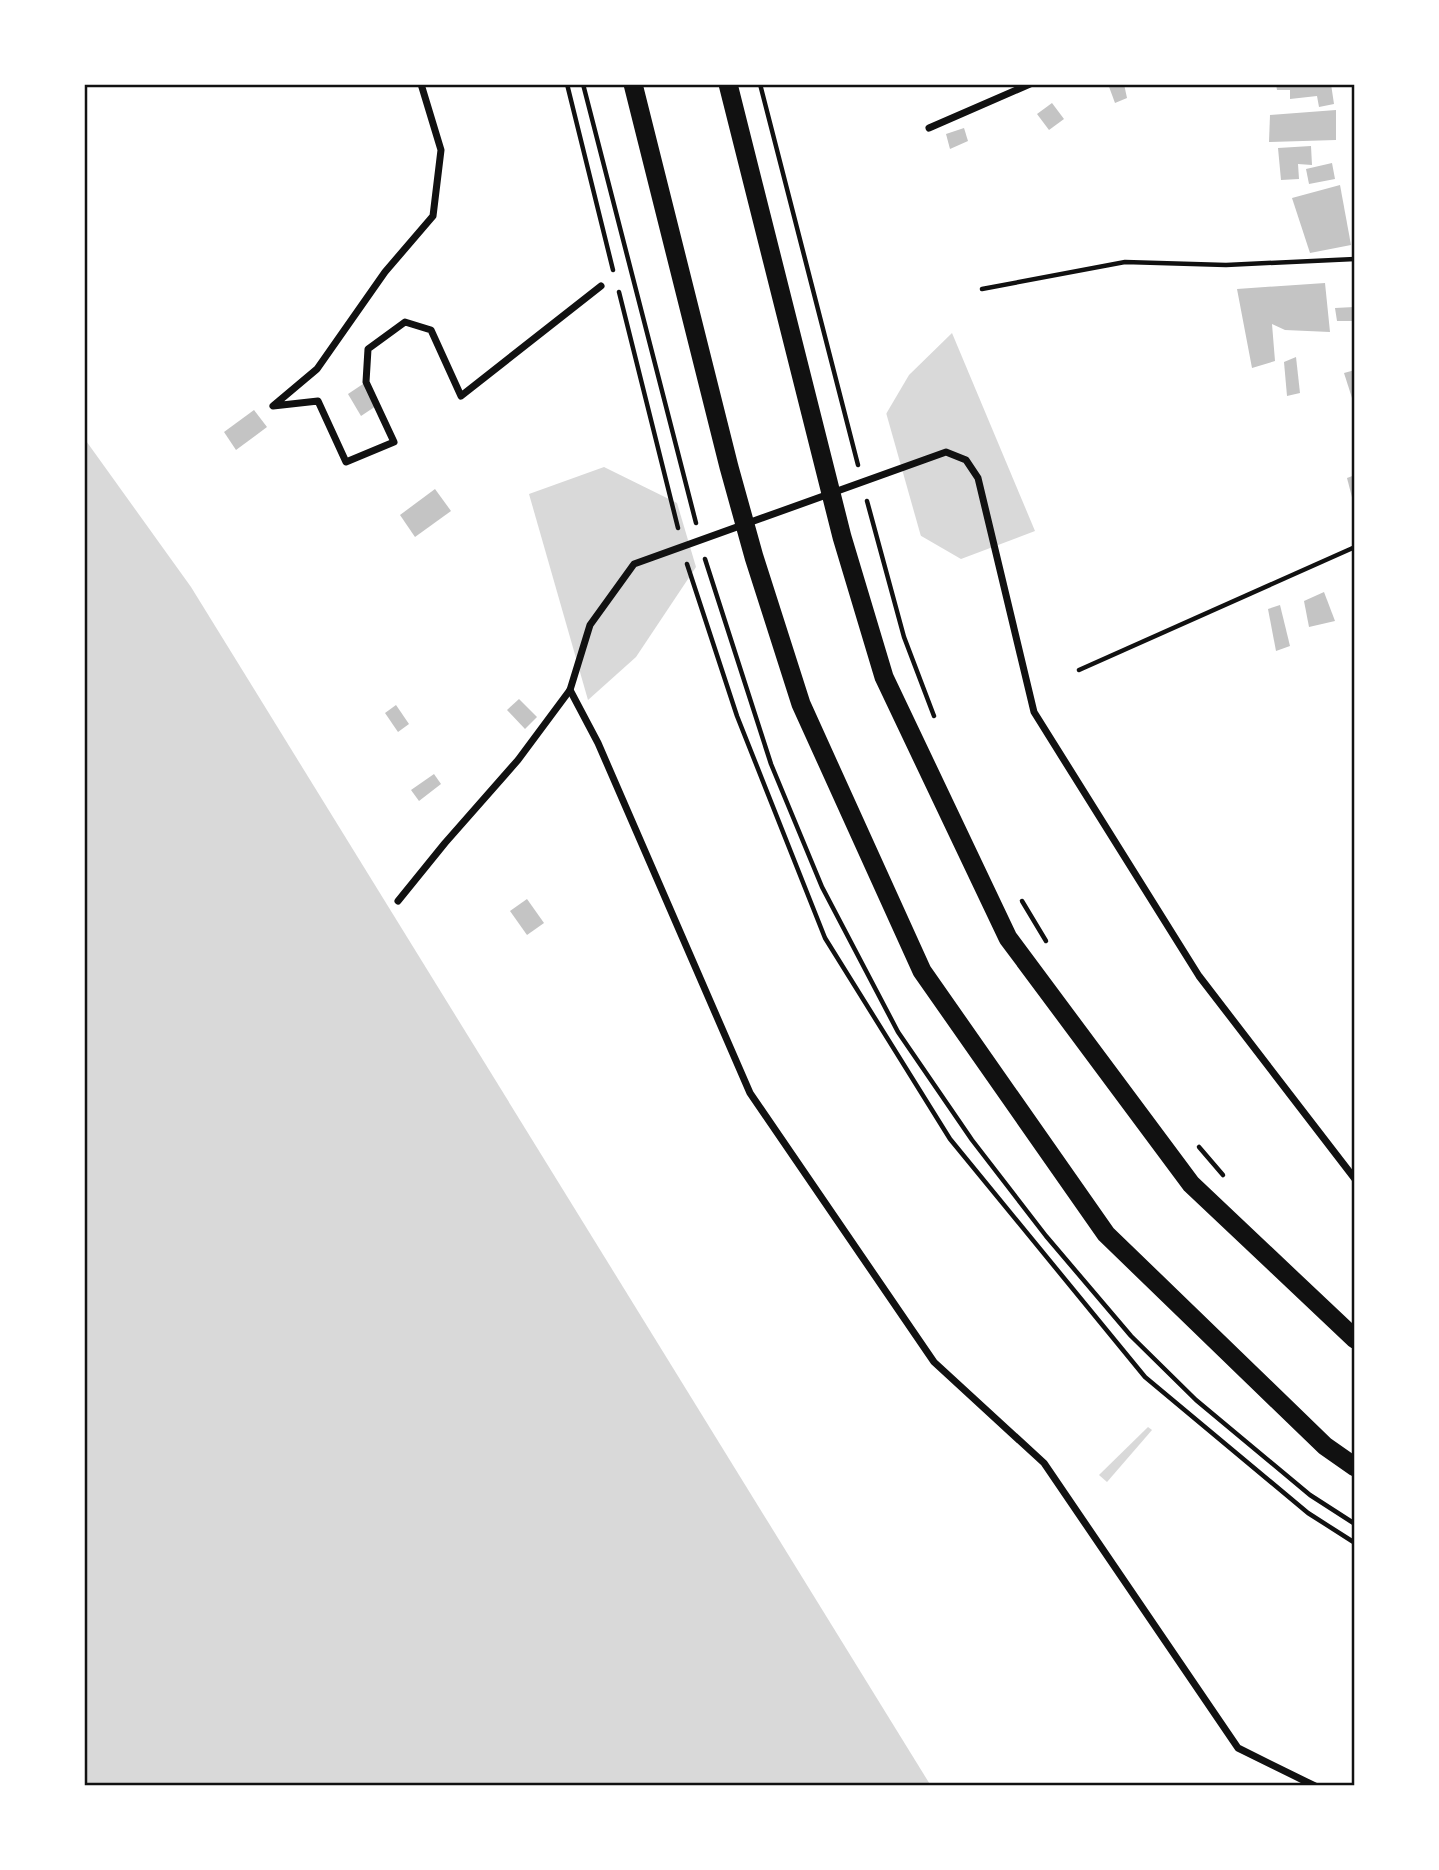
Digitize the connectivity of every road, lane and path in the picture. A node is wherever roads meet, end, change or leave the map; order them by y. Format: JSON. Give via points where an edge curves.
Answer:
{"nodes":[{"id":1,"x":421,"y":84,"type":"edge"},
{"id":2,"x":583,"y":84,"type":"edge"},
{"id":3,"x":634,"y":84,"type":"edge"},
{"id":4,"x":728,"y":84,"type":"edge"},
{"id":5,"x":760,"y":84,"type":"edge"},
{"id":6,"x":1030,"y":84,"type":"edge"},
{"id":7,"x":929,"y":128,"type":"dead end"},
{"id":8,"x":1355,"y":259,"type":"edge"},
{"id":9,"x":601,"y":286,"type":"dead end"},
{"id":10,"x":982,"y":289,"type":"dead end"},
{"id":11,"x":849,"y":431,"type":"dead end"},
{"id":12,"x":683,"y":475,"type":"dead end"},
{"id":13,"x":876,"y":536,"type":"dead end"},
{"id":14,"x":1355,"y":547,"type":"edge"},
{"id":15,"x":693,"y":587,"type":"dead end"},
{"id":16,"x":1079,"y":670,"type":"dead end"},
{"id":17,"x":570,"y":690,"type":"junction"},
{"id":18,"x":936,"y":721,"type":"dead end"},
{"id":19,"x":1021,"y":900,"type":"dead end"},
{"id":20,"x":398,"y":901,"type":"dead end"},
{"id":21,"x":1048,"y":945,"type":"dead end"},
{"id":22,"x":1195,"y":1142,"type":"dead end"},
{"id":23,"x":1355,"y":1179,"type":"edge"},
{"id":24,"x":1230,"y":1184,"type":"dead end"},
{"id":25,"x":1355,"y":1339,"type":"edge"},
{"id":26,"x":1355,"y":1467,"type":"edge"},
{"id":27,"x":1355,"y":1543,"type":"edge"},
{"id":28,"x":1315,"y":1786,"type":"edge"}],
"edges":[{"from":1,"to":9,"type":"street","via":[[441,150],[433,216],[385,272],[317,369],[274,406],[318,401],[346,462],[394,442],[366,382],[368,349],[405,323],[431,330],[461,396]]},
{"from":2,"to":12,"type":"path"},
{"from":3,"to":26,"type":"highway","via":[[729,467],[801,704],[922,971],[1106,1234],[1325,1446]]},
{"from":4,"to":25,"type":"highway","via":[[842,537],[884,677],[1008,938],[1191,1184]]},
{"from":5,"to":11,"type":"path"},
{"from":6,"to":7,"type":"street"},
{"from":8,"to":10,"type":"path","via":[[1226,265],[1125,262]]},
{"from":13,"to":18,"type":"path","via":[[904,637]]},
{"from":14,"to":16,"type":"path"},
{"from":15,"to":27,"type":"path","via":[[737,716],[825,938],[950,1139],[1145,1377],[1308,1513]]},
{"from":17,"to":20,"type":"street","via":[[518,760]]},
{"from":17,"to":23,"type":"street","via":[[590,625],[634,564],[946,452],[965,460],[978,478],[1034,712],[1199,976]]},
{"from":17,"to":28,"type":"street","via":[[598,743],[750,1093],[934,1362],[1044,1463],[1238,1748]]},
{"from":19,"to":21,"type":"path"},
{"from":22,"to":24,"type":"path"}]}
